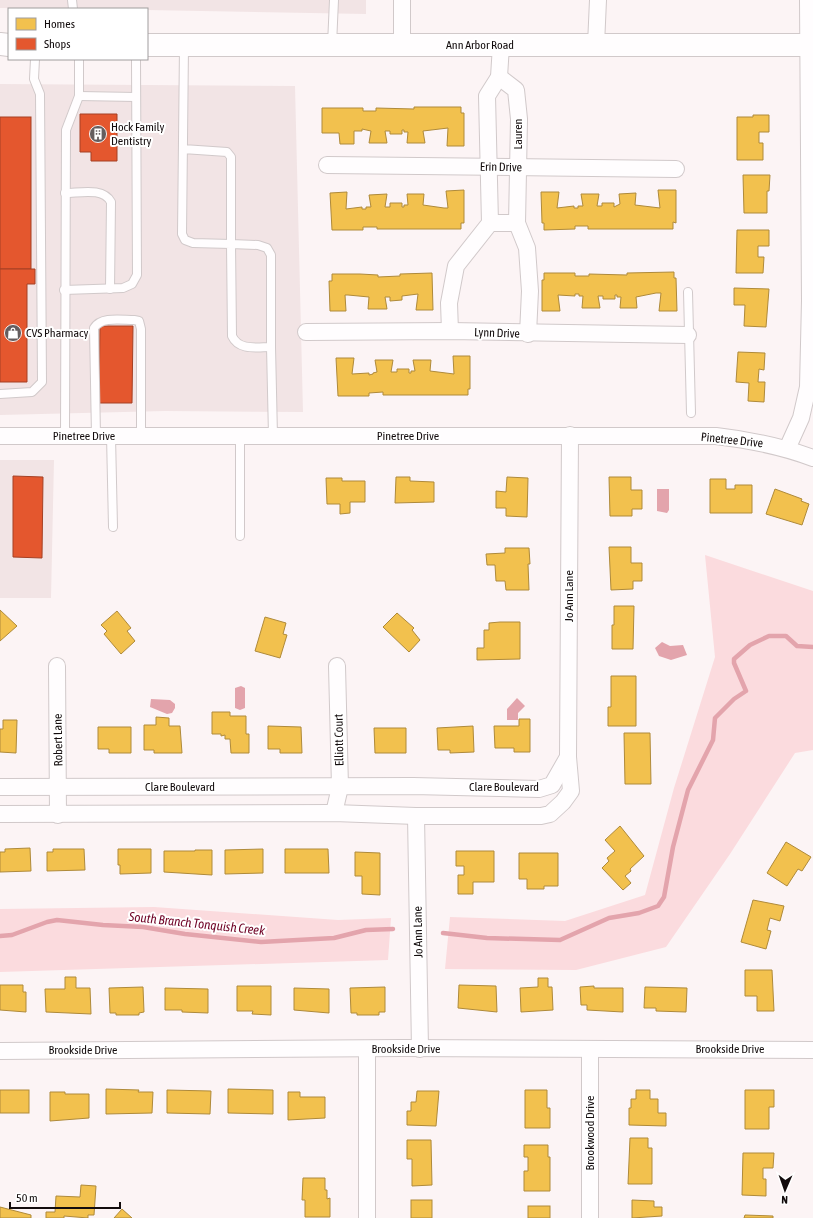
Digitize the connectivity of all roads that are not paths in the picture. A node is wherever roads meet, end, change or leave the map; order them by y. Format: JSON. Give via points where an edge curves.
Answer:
{"nodes":[{"id":1,"x":334,"y":0,"type":"edge"},
{"id":2,"x":402,"y":0,"type":"edge"},
{"id":3,"x":598,"y":0,"type":"edge"},
{"id":4,"x":808,"y":0,"type":"edge"},
{"id":5,"x":148,"y":45,"type":"edge"},
{"id":6,"x":184,"y":45,"type":"junction"},
{"id":7,"x":501,"y":45,"type":"junction"},
{"id":8,"x":596,"y":45,"type":"junction"},
{"id":9,"x":811,"y":45,"type":"edge"},
{"id":10,"x":332,"y":46,"type":"junction"},
{"id":11,"x":402,"y":46,"type":"junction"},
{"id":12,"x":35,"y":60,"type":"edge"},
{"id":13,"x":79,"y":60,"type":"edge"},
{"id":14,"x":136,"y":60,"type":"edge"},
{"id":15,"x":499,"y":76,"type":"junction"},
{"id":16,"x":79,"y":96,"type":"junction"},
{"id":17,"x":136,"y":97,"type":"junction"},
{"id":18,"x":183,"y":149,"type":"junction"},
{"id":19,"x":327,"y":165,"type":"dead end"},
{"id":20,"x":490,"y":167,"type":"junction"},
{"id":21,"x":518,"y":168,"type":"junction"},
{"id":22,"x":676,"y":170,"type":"dead end"},
{"id":23,"x":65,"y":193,"type":"junction"},
{"id":24,"x":490,"y":223,"type":"junction"},
{"id":25,"x":517,"y":223,"type":"junction"},
{"id":26,"x":231,"y":244,"type":"junction"},
{"id":27,"x":811,"y":262,"type":"edge"},
{"id":28,"x":110,"y":289,"type":"junction"},
{"id":29,"x":64,"y":290,"type":"junction"},
{"id":30,"x":688,"y":292,"type":"dead end"},
{"id":31,"x":306,"y":332,"type":"dead end"},
{"id":32,"x":450,"y":332,"type":"junction"},
{"id":33,"x":528,"y":334,"type":"junction"},
{"id":34,"x":688,"y":335,"type":"junction"},
{"id":35,"x":272,"y":347,"type":"junction"},
{"id":36,"x":0,"y":394,"type":"edge"},
{"id":37,"x":691,"y":414,"type":"dead end"},
{"id":38,"x":570,"y":435,"type":"junction"},
{"id":39,"x":0,"y":436,"type":"edge"},
{"id":40,"x":65,"y":436,"type":"junction"},
{"id":41,"x":103,"y":436,"type":"junction"},
{"id":42,"x":141,"y":436,"type":"junction"},
{"id":43,"x":240,"y":436,"type":"junction"},
{"id":44,"x":273,"y":436,"type":"junction"},
{"id":45,"x":787,"y":449,"type":"junction"},
{"id":46,"x":813,"y":458,"type":"edge"},
{"id":47,"x":114,"y":527,"type":"dead end"},
{"id":48,"x":240,"y":536,"type":"dead end"},
{"id":49,"x":57,"y":666,"type":"dead end"},
{"id":50,"x":337,"y":666,"type":"dead end"},
{"id":51,"x":568,"y":757,"type":"junction"},
{"id":52,"x":0,"y":787,"type":"edge"},
{"id":53,"x":58,"y":787,"type":"junction"},
{"id":54,"x":340,"y":787,"type":"junction"},
{"id":55,"x":334,"y":813,"type":"junction"},
{"id":56,"x":0,"y":814,"type":"edge"},
{"id":57,"x":58,"y":815,"type":"junction"},
{"id":58,"x":416,"y":816,"type":"junction"},
{"id":59,"x":420,"y":1048,"type":"junction"},
{"id":60,"x":367,"y":1049,"type":"junction"},
{"id":61,"x":590,"y":1049,"type":"junction"},
{"id":62,"x":813,"y":1050,"type":"edge"},
{"id":63,"x":0,"y":1051,"type":"edge"},
{"id":64,"x":367,"y":1218,"type":"edge"},
{"id":65,"x":590,"y":1218,"type":"edge"}],
"edges":[{"from":1,"to":10,"type":"lane"},
{"from":2,"to":11,"type":"street"},
{"from":3,"to":8,"type":"street"},
{"from":4,"to":9,"type":"street"},
{"from":5,"to":6,"type":"main road","name":"Ann Arbor Road"},
{"from":6,"to":10,"type":"main road","name":"Ann Arbor Road"},
{"from":6,"to":18,"type":"lane"},
{"from":7,"to":8,"type":"main road","name":"Ann Arbor Road"},
{"from":7,"to":11,"type":"main road","name":"Ann Arbor Road"},
{"from":7,"to":15,"type":"street"},
{"from":8,"to":9,"type":"main road","name":"Ann Arbor Road"},
{"from":9,"to":27,"type":"street"},
{"from":10,"to":11,"type":"main road","name":"Ann Arbor Road"},
{"from":12,"to":36,"type":"lane","via":[[34,79],[40,94],[42,382],[32,392]]},
{"from":13,"to":16,"type":"lane"},
{"from":14,"to":17,"type":"lane"},
{"from":15,"to":20,"type":"street","via":[[487,96]]},
{"from":15,"to":21,"type":"street","name":"Lauren","via":[[516,90]]},
{"from":16,"to":17,"type":"lane"},
{"from":16,"to":23,"type":"lane","via":[[66,130]]},
{"from":17,"to":28,"type":"lane","via":[[137,275],[132,284]]},
{"from":18,"to":26,"type":"lane","via":[[182,234],[186,240],[193,243]]},
{"from":18,"to":26,"type":"lane","via":[[227,152],[232,157]]},
{"from":19,"to":20,"type":"street","name":"Erin Drive"},
{"from":20,"to":21,"type":"street","name":"Erin Drive"},
{"from":20,"to":24,"type":"street"},
{"from":21,"to":22,"type":"street","name":"Erin Drive"},
{"from":21,"to":25,"type":"street","name":"Lauren"},
{"from":23,"to":28,"type":"lane","via":[[102,192],[111,202]]},
{"from":23,"to":29,"type":"lane"},
{"from":24,"to":25,"type":"street"},
{"from":24,"to":32,"type":"street","via":[[456,266],[449,303]]},
{"from":25,"to":33,"type":"street","name":"Lauren","via":[[526,248],[530,292]]},
{"from":26,"to":35,"type":"lane","via":[[258,245],[267,248],[271,255]]},
{"from":26,"to":35,"type":"lane","via":[[232,336],[235,342],[243,346]]},
{"from":27,"to":45,"type":"street","via":[[808,387],[801,418]]},
{"from":28,"to":29,"type":"lane"},
{"from":29,"to":40,"type":"lane"},
{"from":30,"to":34,"type":"lane"},
{"from":31,"to":32,"type":"street","name":"Lynn Drive"},
{"from":32,"to":33,"type":"street","name":"Lynn Drive"},
{"from":33,"to":34,"type":"street","name":"Lynn Drive"},
{"from":34,"to":37,"type":"lane"},
{"from":35,"to":44,"type":"lane"},
{"from":38,"to":44,"type":"street","name":"Pinetree Drive"},
{"from":38,"to":45,"type":"street","name":"Pinetree Drive","via":[[716,436],[752,440]]},
{"from":38,"to":51,"type":"street","name":"Jo Ann Lane"},
{"from":39,"to":40,"type":"street","name":"Pinetree Drive"},
{"from":40,"to":41,"type":"street","name":"Pinetree Drive"},
{"from":41,"to":42,"type":"street","name":"Pinetree Drive"},
{"from":41,"to":42,"type":"lane","via":[[94,328],[97,323],[103,321],[134,320],[139,321],[141,328]]},
{"from":41,"to":47,"type":"lane"},
{"from":42,"to":43,"type":"street","name":"Pinetree Drive"},
{"from":43,"to":44,"type":"street","name":"Pinetree Drive"},
{"from":43,"to":48,"type":"lane"},
{"from":45,"to":46,"type":"street","name":"Pinetree Drive"},
{"from":49,"to":53,"type":"street","name":"Robert Lane"},
{"from":50,"to":54,"type":"street","name":"Elliott Court"},
{"from":51,"to":54,"type":"street","name":"Clare Boulevard","via":[[552,786],[539,789]]},
{"from":51,"to":58,"type":"street","via":[[571,791],[550,814],[490,817]]},
{"from":52,"to":53,"type":"street","name":"Clare Boulevard"},
{"from":53,"to":54,"type":"street","name":"Clare Boulevard"},
{"from":53,"to":57,"type":"street","name":"Robert Lane"},
{"from":54,"to":55,"type":"street","name":"Elliott Court"},
{"from":55,"to":57,"type":"street"},
{"from":55,"to":58,"type":"street"},
{"from":56,"to":57,"type":"street"},
{"from":58,"to":59,"type":"street","name":"Jo Ann Lane"},
{"from":59,"to":60,"type":"street","name":"Brookside Drive"},
{"from":59,"to":61,"type":"street","name":"Brookside Drive"},
{"from":60,"to":63,"type":"street","name":"Brookside Drive"},
{"from":60,"to":64,"type":"street"},
{"from":61,"to":62,"type":"street","name":"Brookside Drive"},
{"from":61,"to":65,"type":"street","name":"Brookwood Drive"}]}
